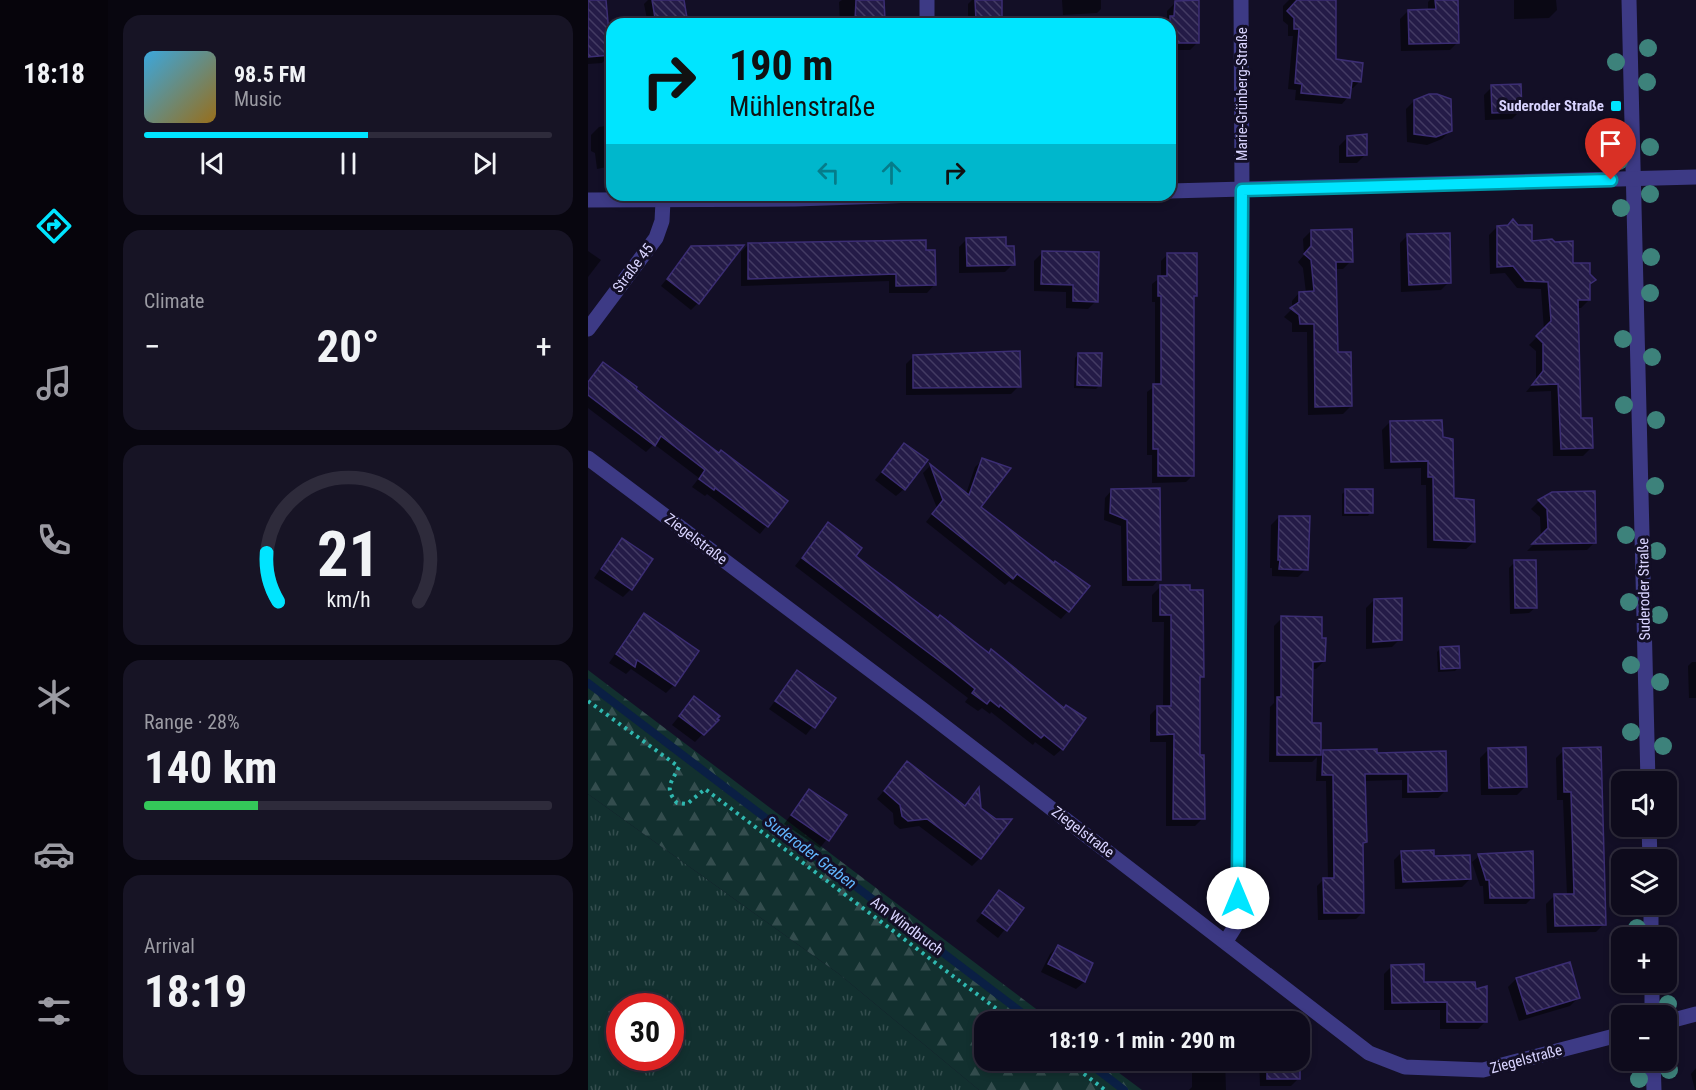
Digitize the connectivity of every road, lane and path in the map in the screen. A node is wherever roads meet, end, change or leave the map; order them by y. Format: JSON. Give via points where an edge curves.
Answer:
{"nodes":[{"id":1,"x":927,"y":0,"type":"edge"},
{"id":2,"x":1241,"y":0,"type":"edge"},
{"id":3,"x":1629,"y":0,"type":"edge"},
{"id":4,"x":927,"y":18,"type":"edge"},
{"id":5,"x":1696,"y":177,"type":"edge"},
{"id":6,"x":1634,"y":179,"type":"junction"},
{"id":7,"x":1242,"y":190,"type":"junction"},
{"id":8,"x":1176,"y":191,"type":"edge"},
{"id":9,"x":588,"y":200,"type":"edge"},
{"id":10,"x":606,"y":200,"type":"edge"},
{"id":11,"x":663,"y":201,"type":"edge"},
{"id":12,"x":588,"y":329,"type":"edge"},
{"id":13,"x":588,"y":458,"type":"edge"},
{"id":14,"x":588,"y":701,"type":"edge"},
{"id":15,"x":1648,"y":771,"type":"edge"},
{"id":16,"x":1227,"y":941,"type":"junction"},
{"id":17,"x":999,"y":1011,"type":"edge"},
{"id":18,"x":1696,"y":1014,"type":"edge"},
{"id":19,"x":1677,"y":1019,"type":"edge"},
{"id":20,"x":1611,"y":1037,"type":"edge"},
{"id":21,"x":1080,"y":1071,"type":"edge"},
{"id":22,"x":1653,"y":1071,"type":"edge"},
{"id":23,"x":1105,"y":1090,"type":"edge"},
{"id":24,"x":1654,"y":1090,"type":"edge"}],
"edges":[{"from":1,"to":4,"type":"street"},
{"from":2,"to":7,"type":"street","name":"Marie-Grünberg-Straße"},
{"from":3,"to":6,"type":"street","name":"Suderoder Straße"},
{"from":5,"to":6,"type":"street"},
{"from":6,"to":7,"type":"street"},
{"from":6,"to":15,"type":"street","name":"Suderoder Straße"},
{"from":7,"to":8,"type":"street"},
{"from":7,"to":16,"type":"street","name":"Marie-Grünberg-Straße","via":[[1238,922]]},
{"from":9,"to":10,"type":"street"},
{"from":11,"to":12,"type":"street","name":"Straße 45","via":[[656,238]]},
{"from":13,"to":16,"type":"street","name":"Ziegelstraße"},
{"from":14,"to":17,"type":"path","name":"Am Windbruch","via":[[679,767],[669,787],[677,803],[687,804],[705,789]]},
{"from":16,"to":20,"type":"street","name":"Ziegelstraße","via":[[1369,1053],[1405,1066],[1483,1070]]},
{"from":18,"to":19,"type":"street"},
{"from":21,"to":23,"type":"path"},
{"from":22,"to":24,"type":"street"}]}
